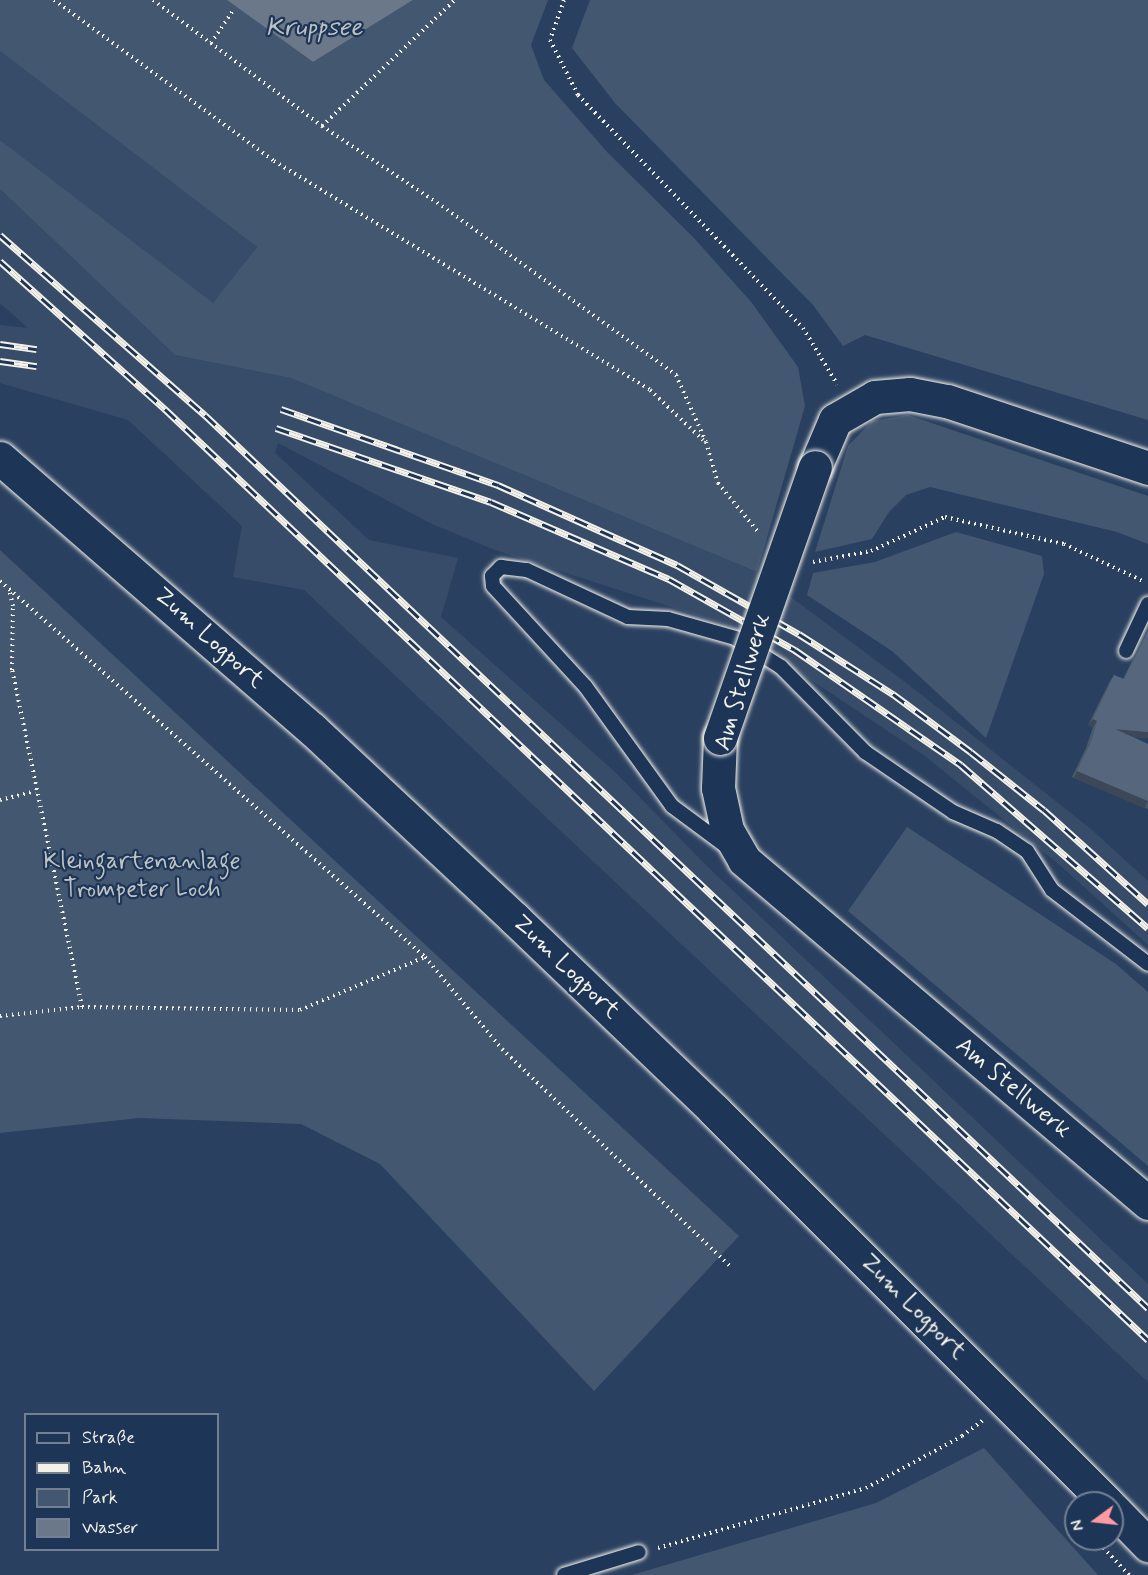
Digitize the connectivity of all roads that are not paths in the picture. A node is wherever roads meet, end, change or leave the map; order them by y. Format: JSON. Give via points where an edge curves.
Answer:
{"nodes":[{"id":1,"x":0,"y":458,"type":"edge"},
{"id":2,"x":1148,"y":468,"type":"edge"},
{"id":3,"x":1148,"y":604,"type":"edge"},
{"id":4,"x":1126,"y":651,"type":"dead end"},
{"id":5,"x":744,"y":860,"type":"junction"},
{"id":6,"x":1148,"y":964,"type":"edge"},
{"id":7,"x":1148,"y":1203,"type":"edge"},
{"id":8,"x":1095,"y":1491,"type":"edge"},
{"id":9,"x":1124,"y":1520,"type":"edge"},
{"id":10,"x":1148,"y":1545,"type":"edge"},
{"id":11,"x":639,"y":1552,"type":"road end"},
{"id":12,"x":564,"y":1575,"type":"edge"}],
"edges":[{"from":1,"to":8,"type":"main road","name":"Zum Logport","via":[[312,729],[515,919],[723,1118]]},
{"from":2,"to":5,"type":"main road","name":"Am Stellwerk","bridge":true,"via":[[946,400],[910,394],[874,397],[835,420],[720,738],[718,788],[727,830]]},
{"from":3,"to":4,"type":"lane"},
{"from":5,"to":6,"type":"lane","via":[[672,806],[585,686],[494,586],[492,576],[501,567],[527,570],[628,618],[668,619],[735,638],[781,667],[866,752],[953,813],[997,831],[1027,851],[1052,890]]},
{"from":5,"to":7,"type":"main road","name":"Am Stellwerk"},
{"from":9,"to":10,"type":"main road"},
{"from":11,"to":12,"type":"lane"}]}
